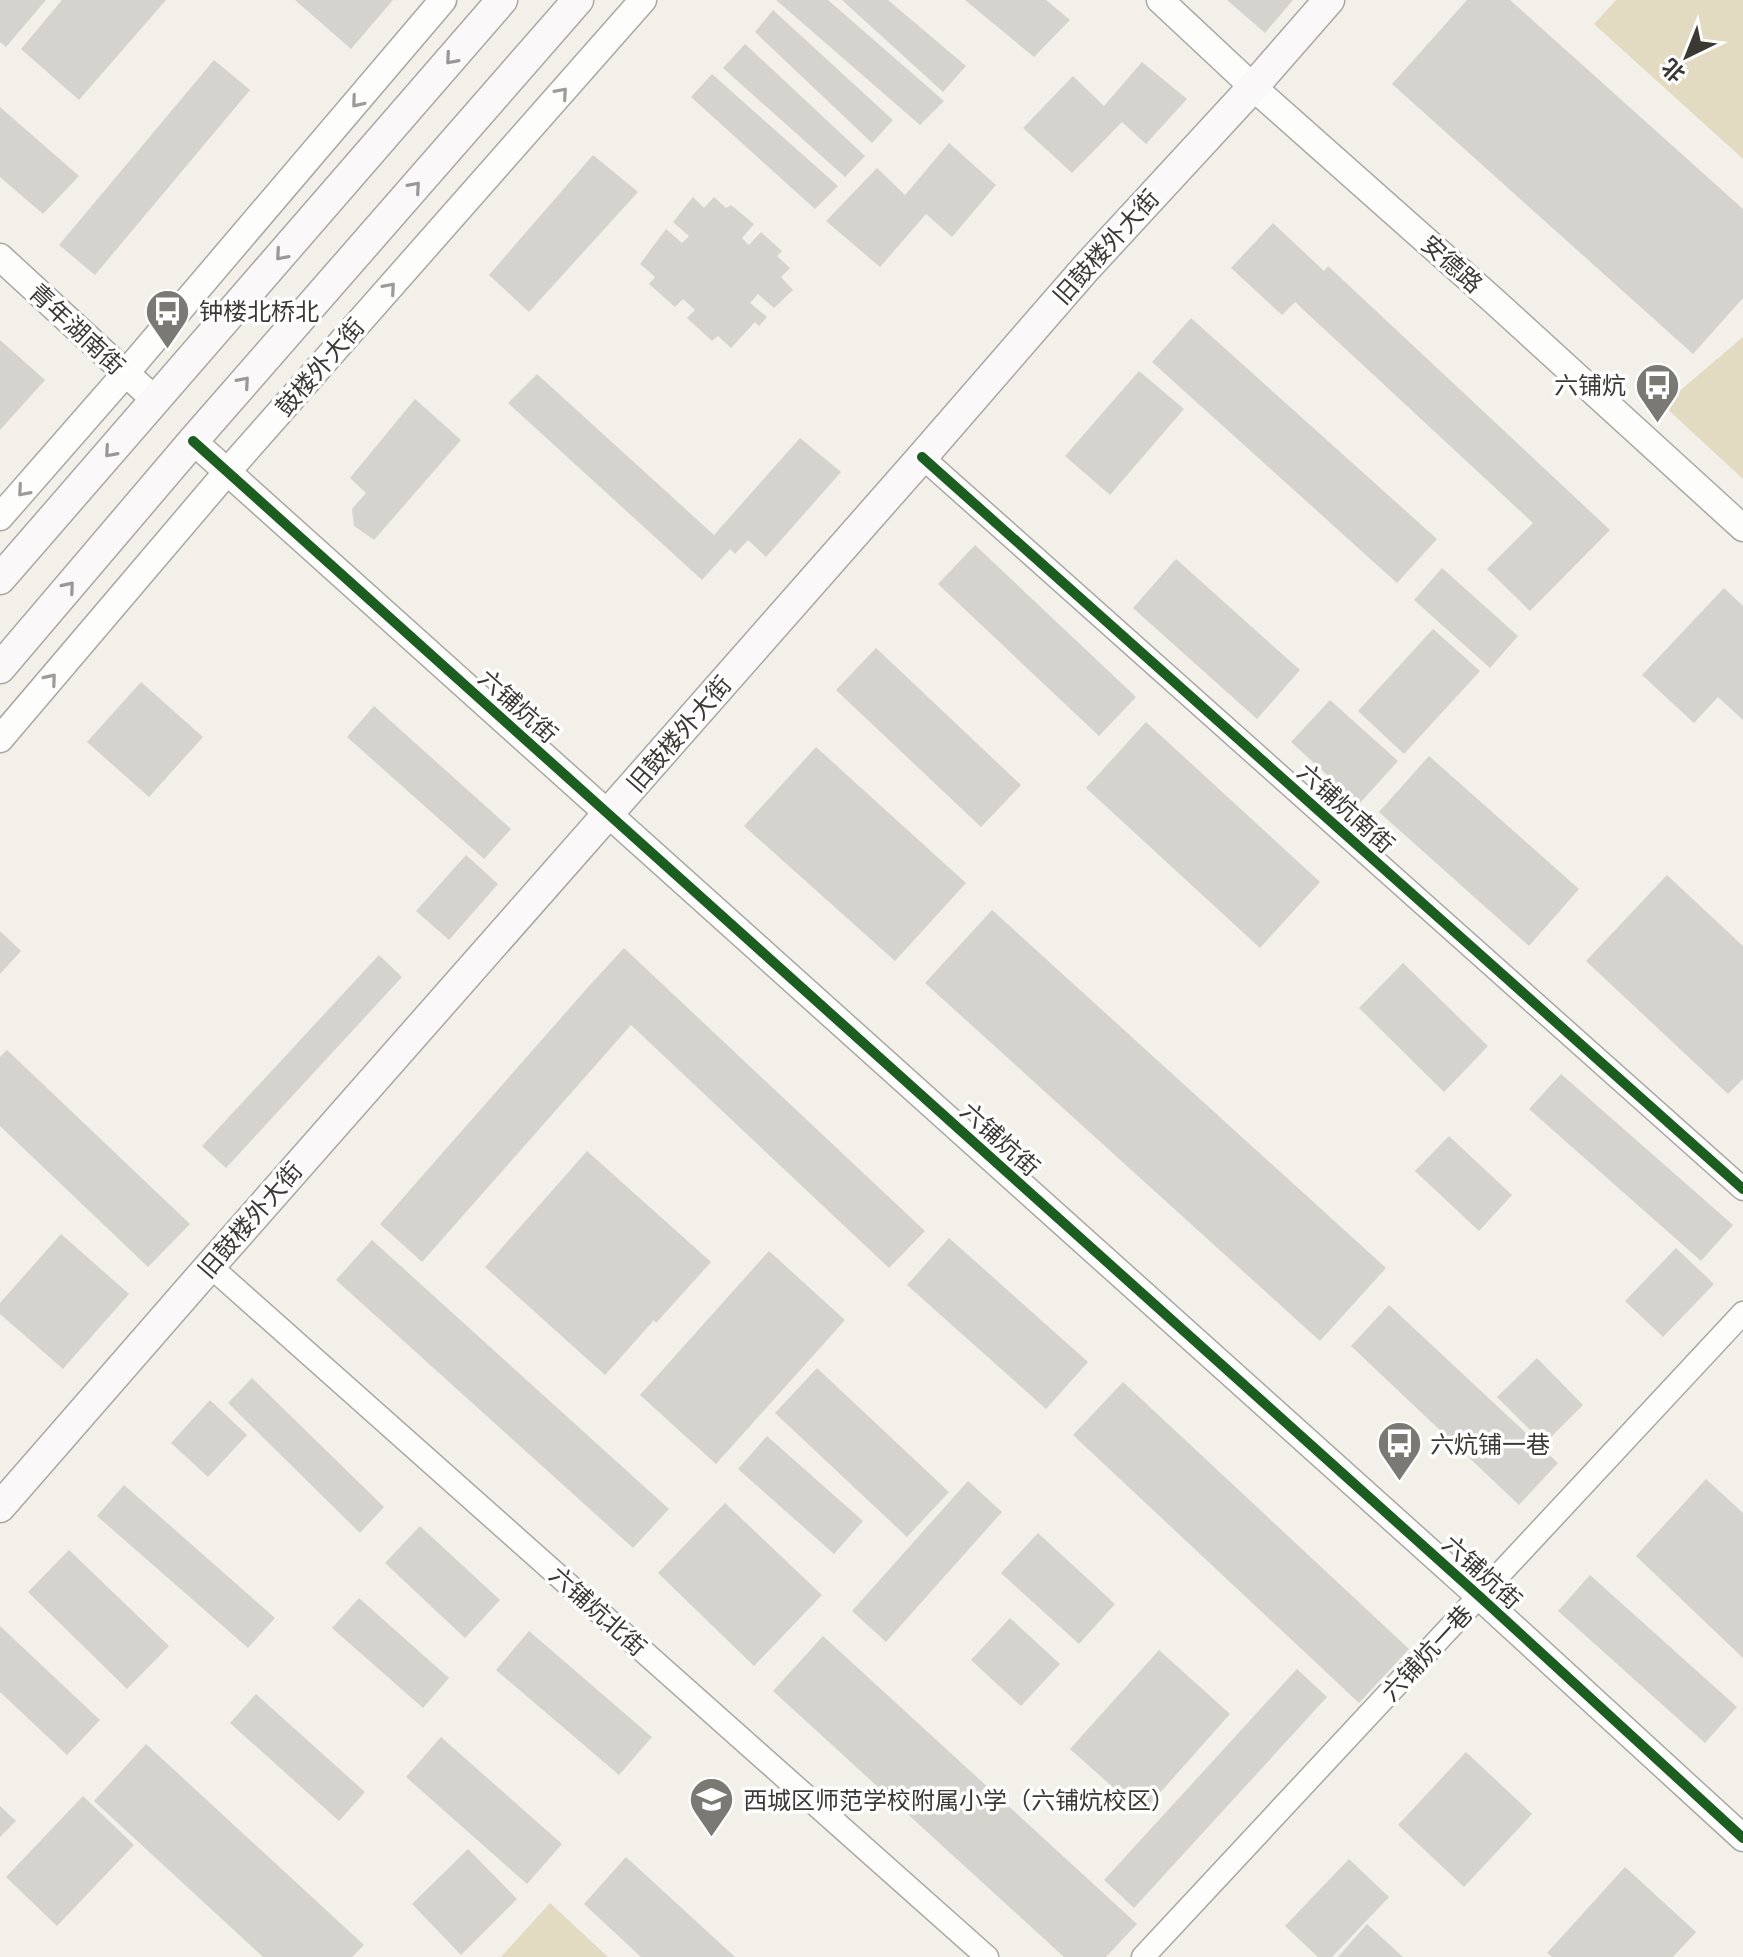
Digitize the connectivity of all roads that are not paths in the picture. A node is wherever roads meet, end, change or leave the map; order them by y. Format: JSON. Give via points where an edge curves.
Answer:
{"nodes":[{"id":1,"x":443,"y":0,"type":"edge"},
{"id":2,"x":502,"y":0,"type":"edge"},
{"id":3,"x":578,"y":0,"type":"edge"},
{"id":4,"x":643,"y":0,"type":"edge"},
{"id":5,"x":1160,"y":0,"type":"edge"},
{"id":6,"x":1329,"y":0,"type":"edge"},
{"id":7,"x":1253,"y":87,"type":"junction"},
{"id":8,"x":0,"y":257,"type":"edge"},
{"id":9,"x":125,"y":374,"type":"junction"},
{"id":10,"x":155,"y":400,"type":"junction"},
{"id":11,"x":193,"y":441,"type":"junction"},
{"id":12,"x":922,"y":457,"type":"junction"},
{"id":13,"x":227,"y":472,"type":"junction"},
{"id":14,"x":0,"y":517,"type":"edge"},
{"id":15,"x":1743,"y":528,"type":"edge"},
{"id":16,"x":0,"y":579,"type":"edge"},
{"id":17,"x":0,"y":668,"type":"edge"},
{"id":18,"x":0,"y":739,"type":"edge"},
{"id":19,"x":608,"y":814,"type":"junction"},
{"id":20,"x":1743,"y":1189,"type":"edge"},
{"id":21,"x":210,"y":1266,"type":"junction"},
{"id":22,"x":1743,"y":1313,"type":"edge"},
{"id":23,"x":0,"y":1507,"type":"edge"},
{"id":24,"x":1479,"y":1596,"type":"junction"},
{"id":25,"x":1743,"y":1838,"type":"edge"},
{"id":26,"x":987,"y":1957,"type":"edge"},
{"id":27,"x":1143,"y":1957,"type":"edge"}],
"edges":[{"from":1,"to":9,"type":"street","one_way":true},
{"from":2,"to":10,"type":"main road","one_way":true},
{"from":11,"to":3,"type":"main road","name":"鼓楼外大街","one_way":true},
{"from":13,"to":4,"type":"street","name":"鼓楼外大街","one_way":true},
{"from":5,"to":7,"type":"street","name":"安德路"},
{"from":6,"to":7,"type":"main road","name":"旧鼓楼外大街"},
{"from":7,"to":12,"type":"main road","name":"旧鼓楼外大街"},
{"from":7,"to":15,"type":"street","name":"安德路"},
{"from":8,"to":9,"type":"street","name":"青年湖南街"},
{"from":9,"to":10,"type":"street","name":"青年湖南街"},
{"from":9,"to":14,"type":"street","one_way":true},
{"from":10,"to":16,"type":"main road","one_way":true},
{"from":11,"to":13,"type":"street","name":"六铺炕街"},
{"from":17,"to":11,"type":"main road","name":"鼓楼外大街","one_way":true},
{"from":12,"to":19,"type":"main road","name":"旧鼓楼外大街"},
{"from":12,"to":20,"type":"street","name":"六铺炕南街"},
{"from":18,"to":13,"type":"street","name":"鼓楼外大街","one_way":true},
{"from":13,"to":19,"type":"street","name":"六铺炕街"},
{"from":19,"to":21,"type":"main road","name":"旧鼓楼外大街"},
{"from":19,"to":24,"type":"street","name":"六铺炕街"},
{"from":21,"to":23,"type":"main road","name":"旧鼓楼外大街"},
{"from":21,"to":26,"type":"street","name":"六铺炕北街"},
{"from":22,"to":24,"type":"street","name":"六铺炕一巷"},
{"from":24,"to":25,"type":"street","name":"六铺炕街"},
{"from":24,"to":27,"type":"street","name":"六铺炕一巷"}]}
